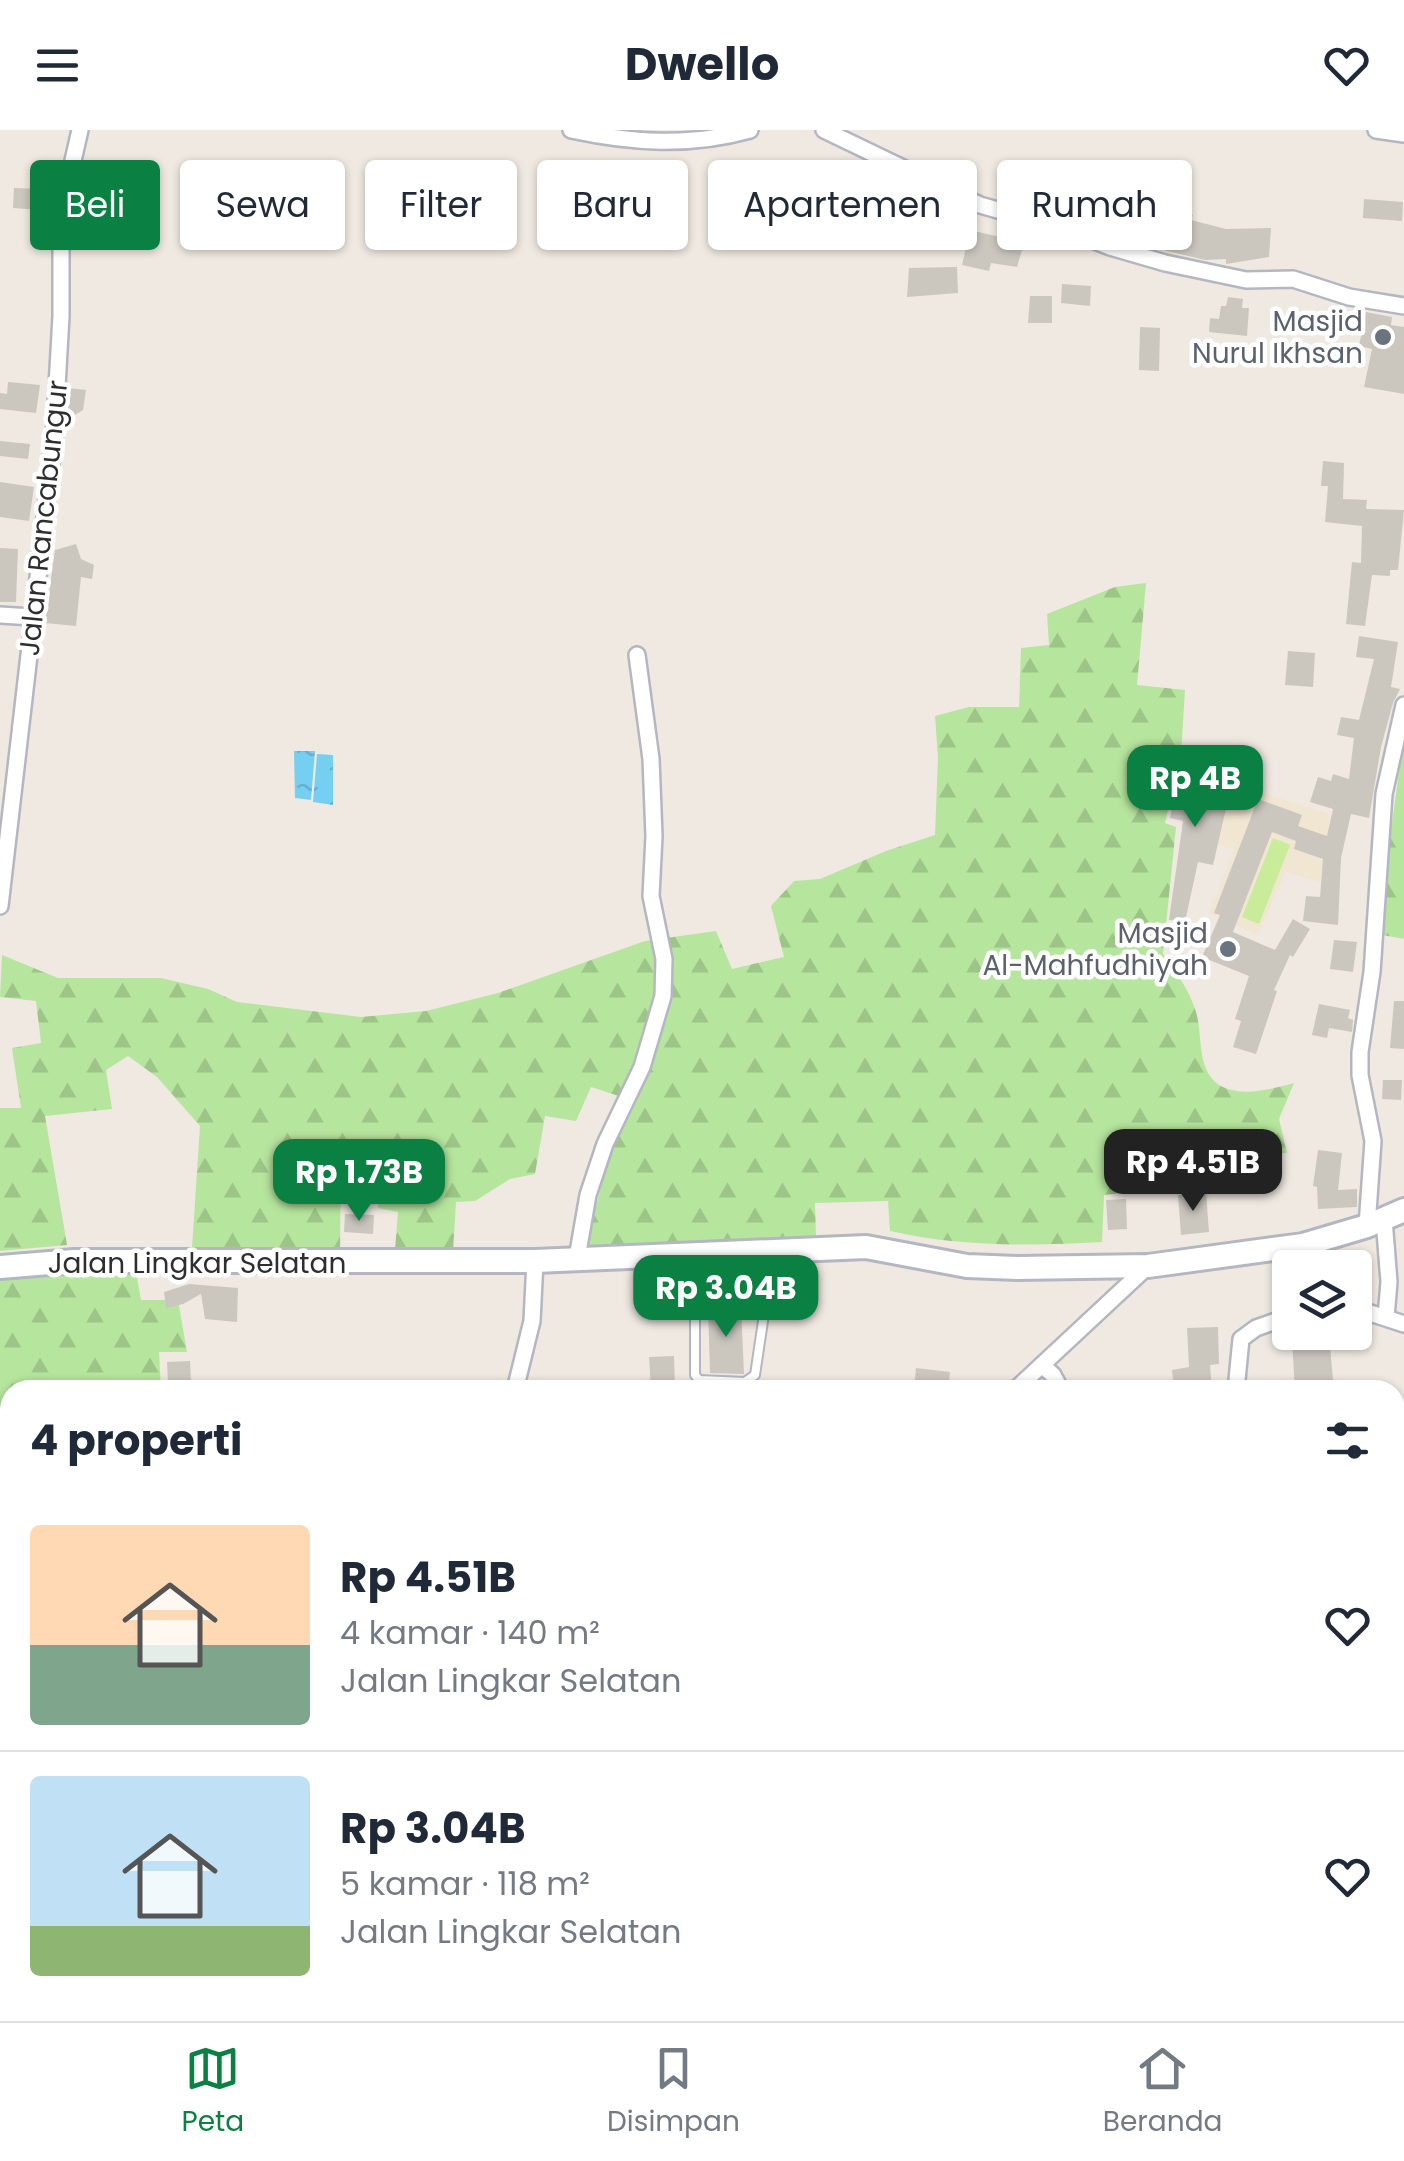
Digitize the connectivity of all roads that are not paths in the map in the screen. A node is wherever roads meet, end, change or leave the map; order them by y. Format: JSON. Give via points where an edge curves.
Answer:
{"nodes":[{"id":1,"x":80,"y":130,"type":"edge"},
{"id":2,"x":571,"y":130,"type":"edge"},
{"id":3,"x":750,"y":130,"type":"edge"},
{"id":4,"x":824,"y":130,"type":"edge"},
{"id":5,"x":1376,"y":130,"type":"edge"},
{"id":6,"x":1404,"y":134,"type":"edge"},
{"id":7,"x":1404,"y":306,"type":"edge"},
{"id":8,"x":0,"y":616,"type":"edge"},
{"id":9,"x":32,"y":617,"type":"junction"},
{"id":10,"x":637,"y":655,"type":"dead end"},
{"id":11,"x":1404,"y":705,"type":"edge"},
{"id":12,"x":0,"y":906,"type":"edge"},
{"id":13,"x":1385,"y":1218,"type":"edge"},
{"id":14,"x":774,"y":1250,"type":"junction"},
{"id":15,"x":695,"y":1254,"type":"junction"},
{"id":16,"x":577,"y":1258,"type":"junction"},
{"id":17,"x":534,"y":1261,"type":"junction"},
{"id":18,"x":1148,"y":1266,"type":"junction"},
{"id":19,"x":0,"y":1267,"type":"edge"},
{"id":20,"x":1372,"y":1313,"type":"edge"},
{"id":21,"x":1386,"y":1317,"type":"junction"},
{"id":22,"x":1272,"y":1322,"type":"edge"},
{"id":23,"x":1404,"y":1324,"type":"edge"},
{"id":24,"x":1042,"y":1365,"type":"junction"},
{"id":25,"x":517,"y":1380,"type":"edge"},
{"id":26,"x":698,"y":1380,"type":"edge"},
{"id":27,"x":748,"y":1380,"type":"edge"},
{"id":28,"x":1026,"y":1380,"type":"edge"},
{"id":29,"x":1056,"y":1380,"type":"edge"},
{"id":30,"x":1237,"y":1380,"type":"edge"}],
"edges":[{"from":1,"to":9,"type":"street","name":"Jalan Rancabungur","via":[[61,213],[54,439]]},
{"from":2,"to":3,"type":"street","via":[[692,142]]},
{"from":4,"to":7,"type":"street","via":[[980,206],[1110,247],[1246,280],[1293,280]]},
{"from":5,"to":6,"type":"street"},
{"from":8,"to":9,"type":"street"},
{"from":9,"to":12,"type":"street","name":"Jalan Rancabungur"},
{"from":10,"to":16,"type":"street","via":[[651,759],[651,896],[664,959],[663,996],[642,1067],[588,1195]]},
{"from":11,"to":13,"type":"street","via":[[1384,794],[1360,1052]]},
{"from":13,"to":18,"type":"street","name":"Jalan Lingkar Selatan","via":[[1303,1245]]},
{"from":13,"to":21,"type":"street"},
{"from":14,"to":15,"type":"street","name":"Jalan Lingkar Selatan"},
{"from":14,"to":18,"type":"street","name":"Jalan Lingkar Selatan","via":[[866,1247],[966,1266]]},
{"from":14,"to":27,"type":"lane","via":[[755,1375]]},
{"from":15,"to":16,"type":"street","name":"Jalan Lingkar Selatan"},
{"from":15,"to":26,"type":"lane"},
{"from":16,"to":17,"type":"street","name":"Jalan Lingkar Selatan"},
{"from":17,"to":19,"type":"street","name":"Jalan Lingkar Selatan","via":[[107,1260]]},
{"from":17,"to":25,"type":"street","via":[[532,1321]]},
{"from":18,"to":24,"type":"street"},
{"from":20,"to":21,"type":"street"},
{"from":21,"to":23,"type":"street"},
{"from":22,"to":30,"type":"street","via":[[1241,1339]]},
{"from":24,"to":28,"type":"street"},
{"from":24,"to":29,"type":"street"}]}
